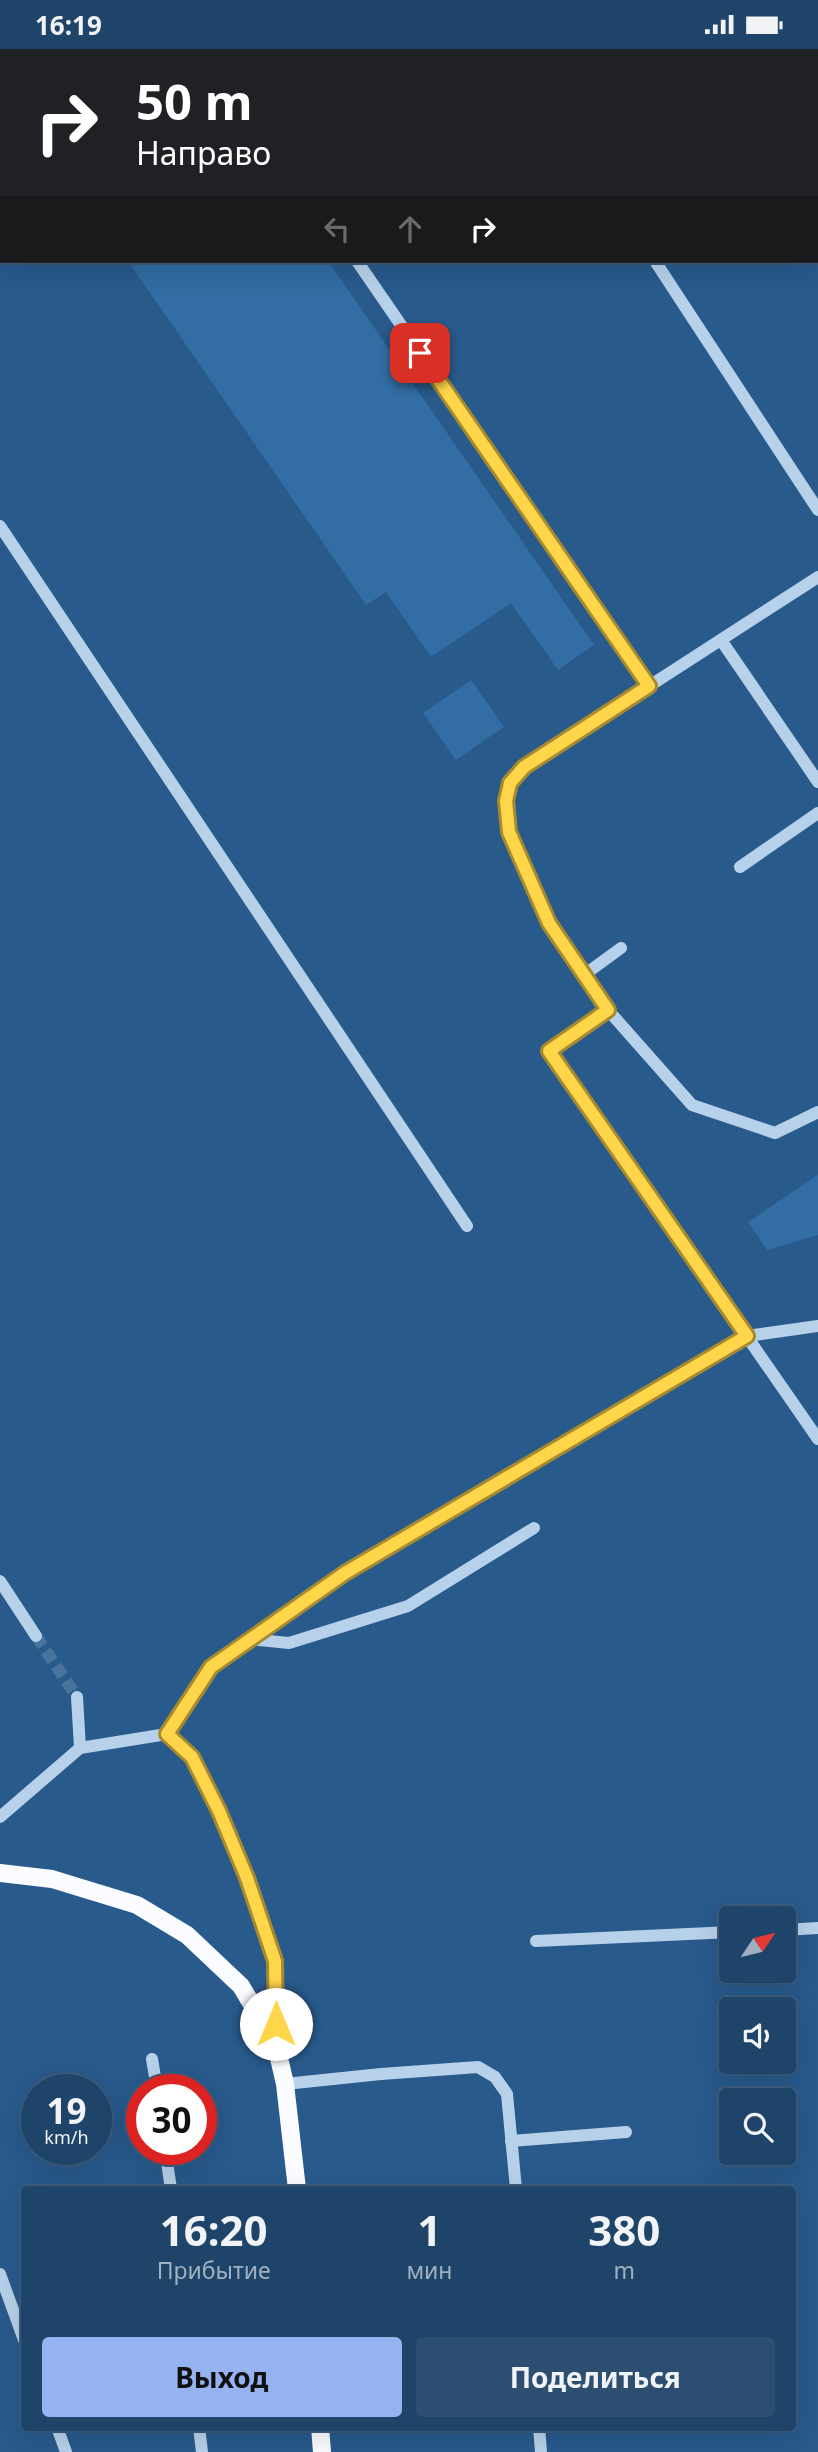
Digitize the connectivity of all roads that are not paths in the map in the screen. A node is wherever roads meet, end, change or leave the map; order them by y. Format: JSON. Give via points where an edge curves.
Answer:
{"nodes":[{"id":1,"x":358,"y":263,"type":"edge"},
{"id":2,"x":655,"y":263,"type":"edge"},
{"id":3,"x":817,"y":507,"type":"edge"},
{"id":4,"x":0,"y":526,"type":"edge"},
{"id":5,"x":818,"y":577,"type":"edge"},
{"id":6,"x":721,"y":640,"type":"junction"},
{"id":7,"x":649,"y":686,"type":"junction"},
{"id":8,"x":818,"y":782,"type":"edge"},
{"id":9,"x":818,"y":813,"type":"edge"},
{"id":10,"x":740,"y":867,"type":"dead end"},
{"id":11,"x":621,"y":948,"type":"dead end"},
{"id":12,"x":584,"y":975,"type":"junction"},
{"id":13,"x":608,"y":1010,"type":"junction"},
{"id":14,"x":818,"y":1112,"type":"edge"},
{"id":15,"x":467,"y":1226,"type":"dead end"},
{"id":16,"x":818,"y":1327,"type":"edge"},
{"id":17,"x":747,"y":1336,"type":"junction"},
{"id":18,"x":818,"y":1439,"type":"edge"},
{"id":19,"x":534,"y":1528,"type":"dead end"},
{"id":20,"x":0,"y":1581,"type":"edge"},
{"id":21,"x":36,"y":1636,"type":"tunnel mouth"},
{"id":22,"x":250,"y":1639,"type":"junction"},
{"id":23,"x":77,"y":1696,"type":"tunnel mouth"},
{"id":24,"x":167,"y":1734,"type":"junction"},
{"id":25,"x":80,"y":1748,"type":"junction"},
{"id":26,"x":0,"y":1817,"type":"edge"},
{"id":27,"x":0,"y":1873,"type":"edge"},
{"id":28,"x":818,"y":1928,"type":"edge"},
{"id":29,"x":796,"y":1929,"type":"edge"},
{"id":30,"x":719,"y":1933,"type":"edge"},
{"id":31,"x":536,"y":1941,"type":"dead end"},
{"id":32,"x":276,"y":2045,"type":"junction"},
{"id":33,"x":152,"y":2059,"type":"dead end"},
{"id":34,"x":154,"y":2074,"type":"edge"},
{"id":35,"x":285,"y":2084,"type":"junction"},
{"id":36,"x":625,"y":2132,"type":"dead end"},
{"id":37,"x":512,"y":2141,"type":"junction"},
{"id":38,"x":167,"y":2165,"type":"edge"},
{"id":39,"x":171,"y":2186,"type":"edge"},
{"id":40,"x":297,"y":2186,"type":"edge"},
{"id":41,"x":516,"y":2186,"type":"edge"},
{"id":42,"x":0,"y":2274,"type":"edge"},
{"id":43,"x":21,"y":2332,"type":"edge"},
{"id":44,"x":58,"y":2431,"type":"edge"},
{"id":45,"x":199,"y":2431,"type":"edge"},
{"id":46,"x":320,"y":2431,"type":"edge"},
{"id":47,"x":538,"y":2431,"type":"edge"},
{"id":48,"x":66,"y":2452,"type":"edge"},
{"id":49,"x":202,"y":2452,"type":"edge"},
{"id":50,"x":322,"y":2452,"type":"edge"},
{"id":51,"x":541,"y":2452,"type":"edge"}],
"edges":[{"from":1,"to":7,"type":"street"},
{"from":2,"to":3,"type":"street"},
{"from":4,"to":15,"type":"street"},
{"from":5,"to":6,"type":"street"},
{"from":6,"to":7,"type":"street"},
{"from":6,"to":8,"type":"street"},
{"from":7,"to":12,"type":"street","via":[[524,767],[510,783],[506,801],[509,832],[549,923]]},
{"from":9,"to":10,"type":"street"},
{"from":11,"to":12,"type":"street"},
{"from":12,"to":13,"type":"street"},
{"from":13,"to":14,"type":"street","via":[[692,1105],[775,1132]]},
{"from":13,"to":17,"type":"street","via":[[549,1051]]},
{"from":16,"to":17,"type":"street"},
{"from":17,"to":18,"type":"street"},
{"from":17,"to":22,"type":"street","via":[[345,1573]]},
{"from":19,"to":22,"type":"street","via":[[408,1605],[289,1643]]},
{"from":20,"to":21,"type":"street"},
{"from":22,"to":24,"type":"street","via":[[211,1667]]},
{"from":23,"to":25,"type":"street"},
{"from":24,"to":25,"type":"street"},
{"from":24,"to":32,"type":"street","via":[[192,1757],[247,1878],[275,1961]]},
{"from":25,"to":26,"type":"street"},
{"from":27,"to":32,"type":"main road","via":[[52,1879],[136,1905],[187,1935],[241,1986]]},
{"from":28,"to":29,"type":"street"},
{"from":30,"to":31,"type":"street"},
{"from":32,"to":35,"type":"main road"},
{"from":33,"to":34,"type":"street"},
{"from":35,"to":37,"type":"street","via":[[478,2067],[495,2077],[507,2094]]},
{"from":35,"to":40,"type":"main road"},
{"from":36,"to":37,"type":"street"},
{"from":37,"to":41,"type":"street"},
{"from":38,"to":39,"type":"street"},
{"from":42,"to":43,"type":"street"},
{"from":44,"to":48,"type":"street"},
{"from":45,"to":49,"type":"street"},
{"from":46,"to":50,"type":"main road"},
{"from":47,"to":51,"type":"street"}]}
